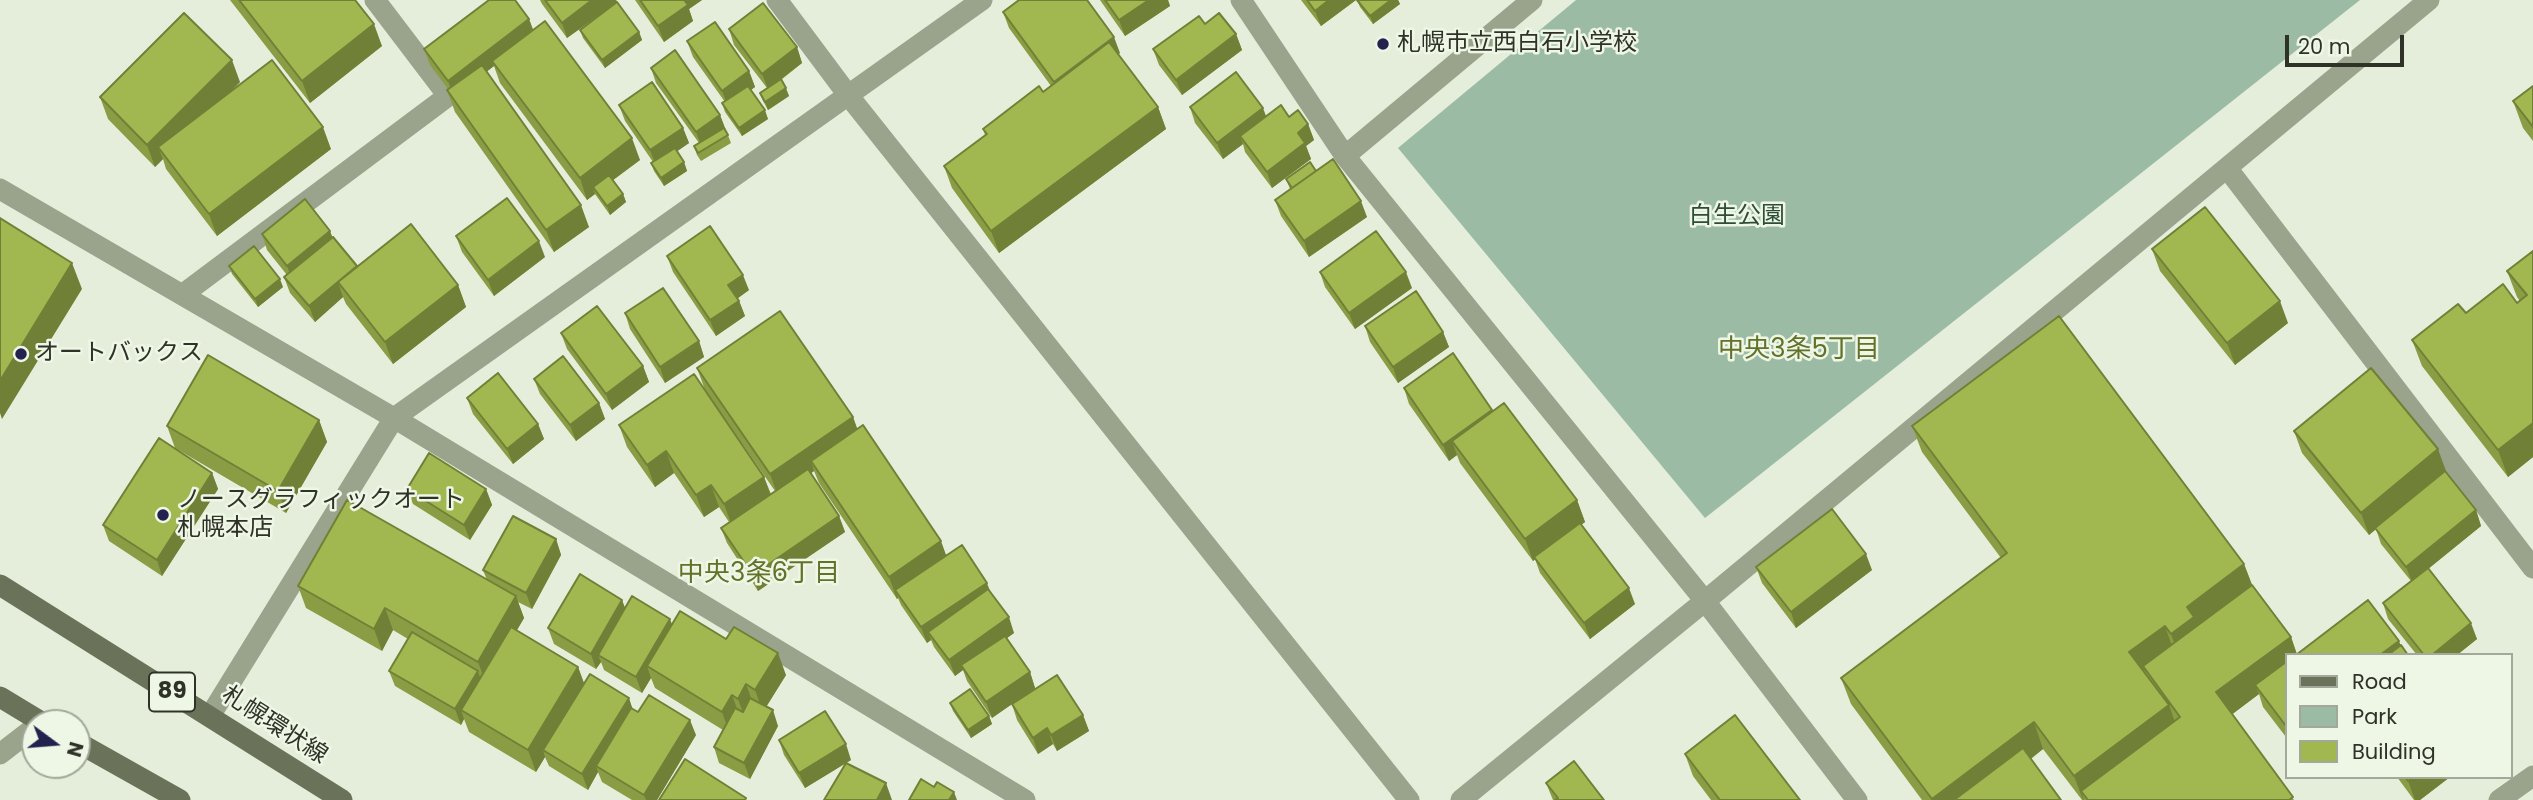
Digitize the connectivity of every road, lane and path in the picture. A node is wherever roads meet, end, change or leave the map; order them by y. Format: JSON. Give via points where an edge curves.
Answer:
{"nodes":[{"id":1,"x":375,"y":0,"type":"edge"},
{"id":2,"x":777,"y":0,"type":"edge"},
{"id":3,"x":982,"y":0,"type":"edge"},
{"id":4,"x":1241,"y":0,"type":"edge"},
{"id":5,"x":1532,"y":0,"type":"edge"},
{"id":6,"x":2429,"y":0,"type":"edge"},
{"id":7,"x":848,"y":95,"type":"junction"},
{"id":8,"x":1345,"y":156,"type":"junction"},
{"id":9,"x":2227,"y":168,"type":"junction"},
{"id":10,"x":0,"y":189,"type":"edge"},
{"id":11,"x":182,"y":295,"type":"junction"},
{"id":12,"x":394,"y":418,"type":"junction"},
{"id":13,"x":2533,"y":568,"type":"edge"},
{"id":14,"x":0,"y":585,"type":"edge"},
{"id":15,"x":1705,"y":601,"type":"junction"},
{"id":16,"x":0,"y":696,"type":"edge"},
{"id":17,"x":21,"y":711,"type":"edge"},
{"id":18,"x":211,"y":716,"type":"junction"},
{"id":19,"x":21,"y":738,"type":"edge"},
{"id":20,"x":91,"y":750,"type":"edge"},
{"id":21,"x":0,"y":754,"type":"edge"},
{"id":22,"x":2533,"y":776,"type":"edge"},
{"id":23,"x":180,"y":800,"type":"edge"},
{"id":24,"x":342,"y":800,"type":"edge"},
{"id":25,"x":1025,"y":800,"type":"edge"},
{"id":26,"x":1409,"y":800,"type":"edge"},
{"id":27,"x":1461,"y":800,"type":"edge"},
{"id":28,"x":1857,"y":800,"type":"edge"},
{"id":29,"x":2499,"y":800,"type":"edge"}],
"edges":[{"from":1,"to":11,"type":"street","via":[[448,96]]},
{"from":2,"to":7,"type":"street"},
{"from":3,"to":7,"type":"street"},
{"from":4,"to":8,"type":"street"},
{"from":5,"to":8,"type":"street"},
{"from":6,"to":9,"type":"street"},
{"from":7,"to":12,"type":"street"},
{"from":7,"to":26,"type":"street"},
{"from":8,"to":15,"type":"street"},
{"from":9,"to":13,"type":"street"},
{"from":9,"to":15,"type":"street"},
{"from":10,"to":11,"type":"street"},
{"from":11,"to":12,"type":"street"},
{"from":12,"to":18,"type":"street"},
{"from":12,"to":25,"type":"street"},
{"from":14,"to":18,"type":"main road","name":"札幌環状線","number":"89"},
{"from":15,"to":27,"type":"street"},
{"from":15,"to":28,"type":"street"},
{"from":16,"to":17,"type":"main road"},
{"from":18,"to":24,"type":"main road","name":"札幌環状線","number":"89"},
{"from":19,"to":21,"type":"street"},
{"from":20,"to":23,"type":"main road"},
{"from":22,"to":29,"type":"street"}]}
